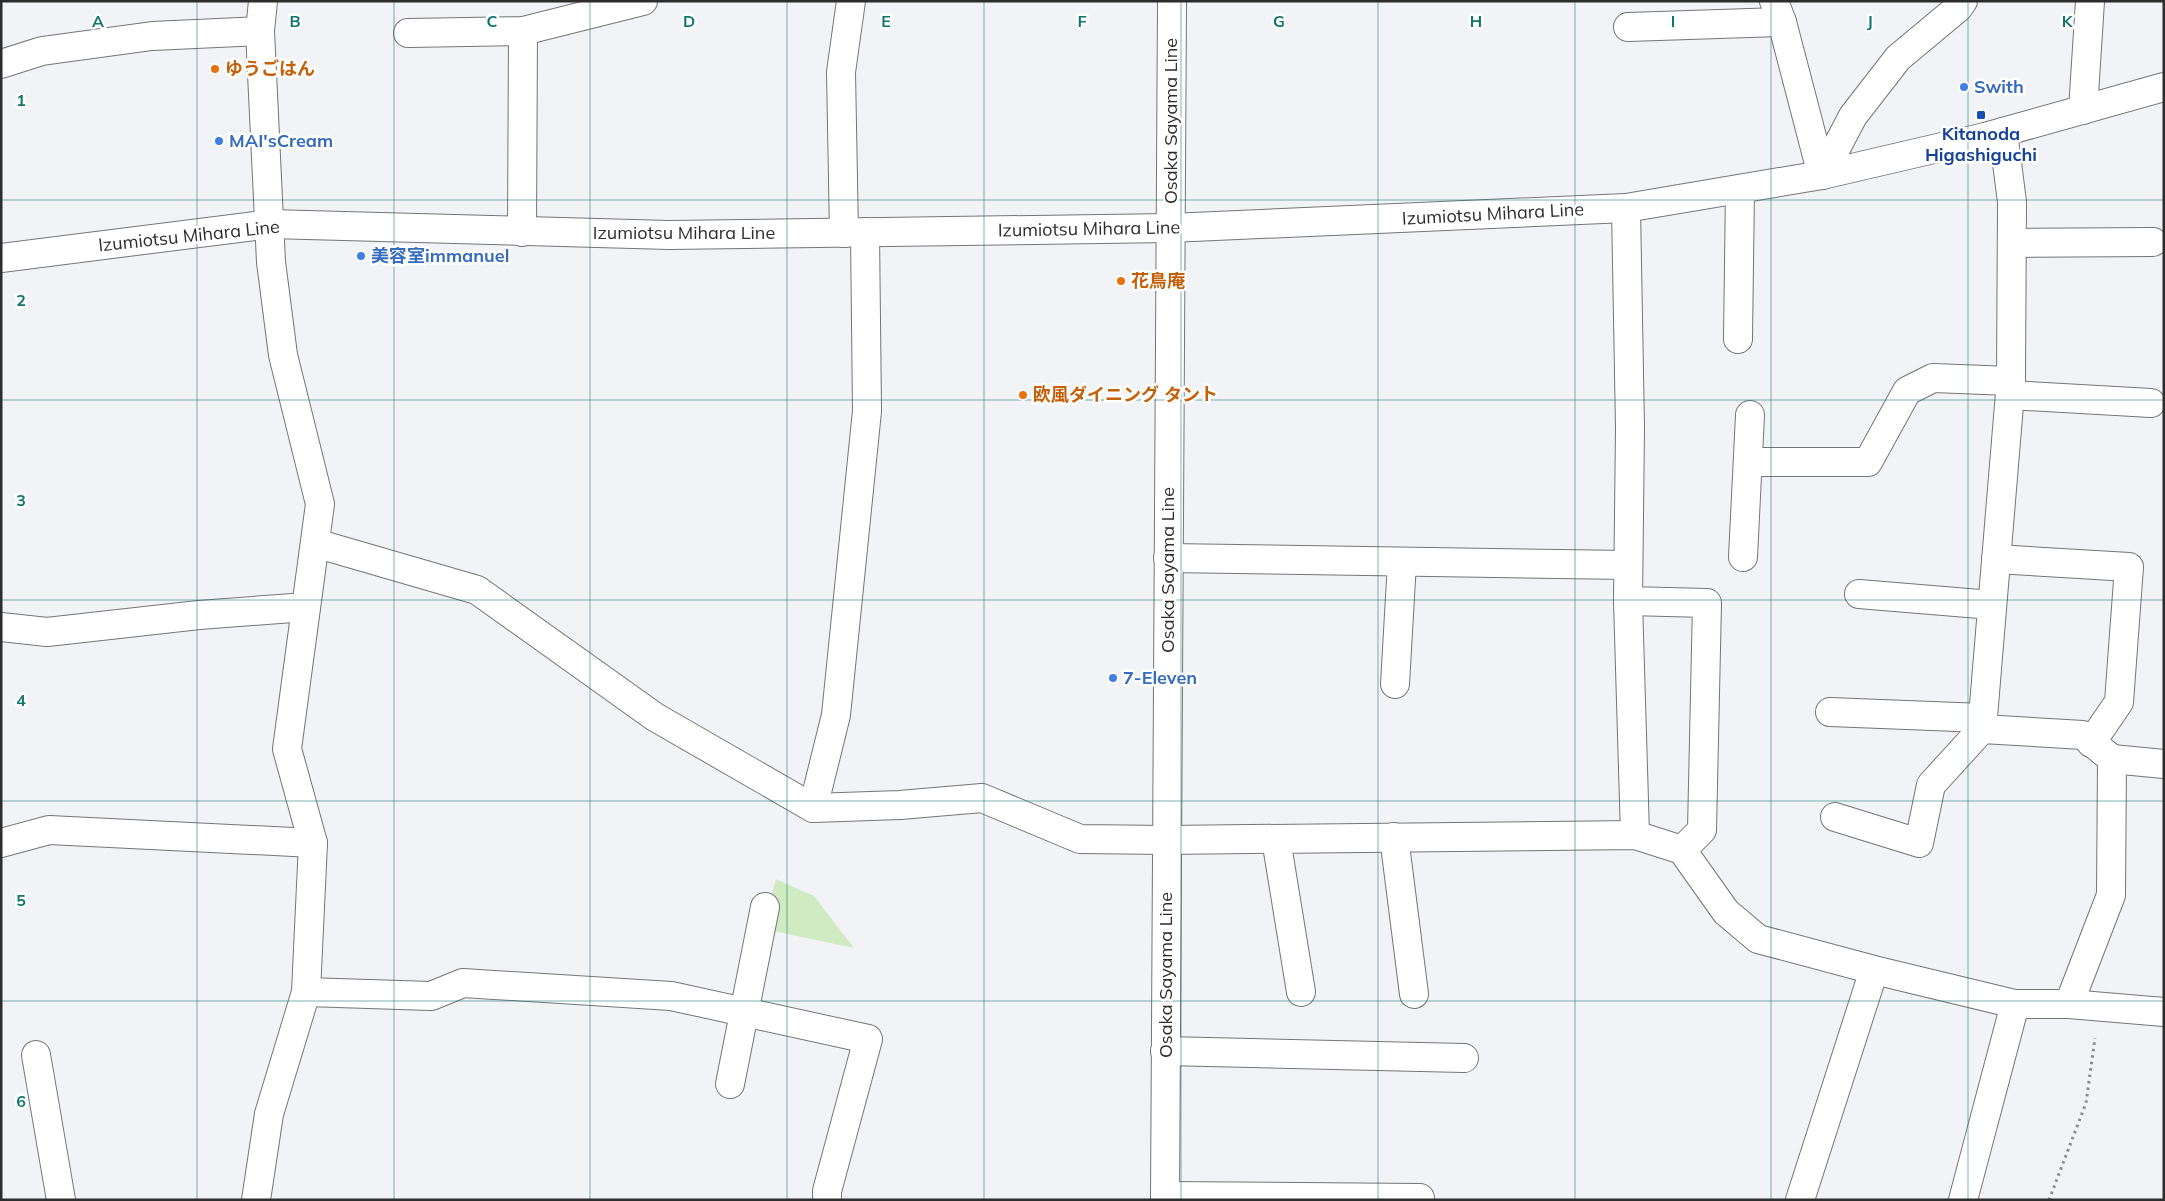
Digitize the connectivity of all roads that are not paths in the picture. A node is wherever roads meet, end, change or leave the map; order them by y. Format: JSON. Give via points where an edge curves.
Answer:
{"nodes":[{"id":1,"x":263,"y":1,"type":"edge"},
{"id":2,"x":643,"y":1,"type":"edge"},
{"id":3,"x":851,"y":1,"type":"edge"},
{"id":4,"x":1172,"y":1,"type":"edge"},
{"id":5,"x":1962,"y":1,"type":"edge"},
{"id":6,"x":2090,"y":1,"type":"edge"},
{"id":7,"x":1778,"y":11,"type":"edge"},
{"id":8,"x":1628,"y":27,"type":"dead end"},
{"id":9,"x":260,"y":31,"type":"junction"},
{"id":10,"x":523,"y":31,"type":"junction"},
{"id":11,"x":408,"y":33,"type":"dead end"},
{"id":12,"x":1,"y":64,"type":"edge"},
{"id":13,"x":2164,"y":87,"type":"edge"},
{"id":14,"x":2083,"y":110,"type":"junction"},
{"id":15,"x":2004,"y":132,"type":"junction"},
{"id":16,"x":1822,"y":175,"type":"junction"},
{"id":17,"x":1740,"y":189,"type":"junction"},
{"id":18,"x":1626,"y":208,"type":"junction"},
{"id":19,"x":270,"y":224,"type":"junction"},
{"id":20,"x":1170,"y":228,"type":"junction"},
{"id":21,"x":522,"y":232,"type":"junction"},
{"id":22,"x":854,"y":233,"type":"junction"},
{"id":23,"x":2153,"y":242,"type":"dead end"},
{"id":24,"x":2012,"y":243,"type":"junction"},
{"id":25,"x":1,"y":258,"type":"edge"},
{"id":26,"x":1738,"y":339,"type":"dead end"},
{"id":27,"x":2010,"y":388,"type":"junction"},
{"id":28,"x":2151,"y":403,"type":"dead end"},
{"id":29,"x":1750,"y":415,"type":"dead end"},
{"id":30,"x":1748,"y":462,"type":"junction"},
{"id":31,"x":314,"y":543,"type":"junction"},
{"id":32,"x":1743,"y":556,"type":"dead end"},
{"id":33,"x":1168,"y":558,"type":"junction"},
{"id":34,"x":1996,"y":559,"type":"junction"},
{"id":35,"x":1402,"y":562,"type":"junction"},
{"id":36,"x":1628,"y":566,"type":"junction"},
{"id":37,"x":1859,"y":594,"type":"dead end"},
{"id":38,"x":1628,"y":601,"type":"junction"},
{"id":39,"x":1992,"y":605,"type":"junction"},
{"id":40,"x":306,"y":608,"type":"junction"},
{"id":41,"x":1,"y":627,"type":"edge"},
{"id":42,"x":1395,"y":684,"type":"dead end"},
{"id":43,"x":1830,"y":712,"type":"dead end"},
{"id":44,"x":1982,"y":724,"type":"junction"},
{"id":45,"x":2102,"y":751,"type":"junction"},
{"id":46,"x":2164,"y":764,"type":"edge"},
{"id":47,"x":814,"y":808,"type":"junction"},
{"id":48,"x":1835,"y":818,"type":"dead end"},
{"id":49,"x":1635,"y":835,"type":"junction"},
{"id":50,"x":1394,"y":837,"type":"junction"},
{"id":51,"x":1276,"y":839,"type":"junction"},
{"id":52,"x":1166,"y":840,"type":"junction"},
{"id":53,"x":1,"y":843,"type":"edge"},
{"id":54,"x":313,"y":843,"type":"junction"},
{"id":55,"x":1682,"y":850,"type":"junction"},
{"id":56,"x":765,"y":907,"type":"dead end"},
{"id":57,"x":1874,"y":970,"type":"junction"},
{"id":58,"x":306,"y":992,"type":"junction"},
{"id":59,"x":1302,"y":992,"type":"dead end"},
{"id":60,"x":1414,"y":994,"type":"dead end"},
{"id":61,"x":2015,"y":1004,"type":"junction"},
{"id":62,"x":2070,"y":1004,"type":"junction"},
{"id":63,"x":745,"y":1011,"type":"junction"},
{"id":64,"x":2164,"y":1012,"type":"edge"},
{"id":65,"x":1165,"y":1051,"type":"junction"},
{"id":66,"x":36,"y":1056,"type":"dead end"},
{"id":67,"x":1464,"y":1058,"type":"dead end"},
{"id":68,"x":730,"y":1084,"type":"dead end"},
{"id":69,"x":1165,"y":1198,"type":"edge"},
{"id":70,"x":61,"y":1200,"type":"edge"},
{"id":71,"x":256,"y":1200,"type":"edge"},
{"id":72,"x":827,"y":1200,"type":"edge"},
{"id":73,"x":1420,"y":1200,"type":"edge"},
{"id":74,"x":1800,"y":1200,"type":"edge"},
{"id":75,"x":1963,"y":1200,"type":"edge"}],
"edges":[{"from":1,"to":9,"type":"street"},
{"from":2,"to":10,"type":"street"},
{"from":3,"to":22,"type":"street","via":[[841,72]]},
{"from":4,"to":20,"type":"street","name":"Osaka Sayama Line"},
{"from":5,"to":16,"type":"street","via":[[1958,8],[1898,58],[1852,116]]},
{"from":6,"to":14,"type":"street"},
{"from":7,"to":8,"type":"street"},
{"from":7,"to":16,"type":"street"},
{"from":9,"to":12,"type":"street","via":[[152,36],[42,51]]},
{"from":9,"to":19,"type":"street"},
{"from":10,"to":11,"type":"street"},
{"from":10,"to":21,"type":"street"},
{"from":13,"to":14,"type":"street","name":"Izumiotsu Mihara Line"},
{"from":14,"to":15,"type":"street","name":"Izumiotsu Mihara Line"},
{"from":15,"to":16,"type":"street","name":"Izumiotsu Mihara Line"},
{"from":15,"to":24,"type":"street","via":[[2012,202]]},
{"from":16,"to":17,"type":"street","name":"Izumiotsu Mihara Line"},
{"from":17,"to":18,"type":"street","name":"Izumiotsu Mihara Line"},
{"from":17,"to":26,"type":"street"},
{"from":18,"to":20,"type":"street","name":"Izumiotsu Mihara Line"},
{"from":18,"to":36,"type":"street","via":[[1630,428]]},
{"from":19,"to":21,"type":"street","name":"Izumiotsu Mihara Line"},
{"from":19,"to":25,"type":"street","name":"Izumiotsu Mihara Line"},
{"from":19,"to":31,"type":"street","via":[[271,262],[283,355],[320,504]]},
{"from":20,"to":22,"type":"street","name":"Izumiotsu Mihara Line"},
{"from":20,"to":33,"type":"street","name":"Osaka Sayama Line"},
{"from":21,"to":22,"type":"street","name":"Izumiotsu Mihara Line","via":[[669,235]]},
{"from":22,"to":47,"type":"street","via":[[867,411],[836,715]]},
{"from":23,"to":24,"type":"street"},
{"from":24,"to":27,"type":"street"},
{"from":27,"to":28,"type":"street"},
{"from":27,"to":30,"type":"street","via":[[1933,378],[1907,391],[1868,462]]},
{"from":27,"to":34,"type":"street"},
{"from":29,"to":30,"type":"street"},
{"from":30,"to":32,"type":"street"},
{"from":31,"to":40,"type":"street"},
{"from":31,"to":47,"type":"street","via":[[477,590],[655,717]]},
{"from":33,"to":35,"type":"street"},
{"from":33,"to":52,"type":"street","name":"Osaka Sayama Line"},
{"from":34,"to":39,"type":"street"},
{"from":34,"to":45,"type":"street","via":[[2129,567],[2119,702]]},
{"from":35,"to":36,"type":"street"},
{"from":35,"to":42,"type":"street"},
{"from":36,"to":38,"type":"street"},
{"from":37,"to":39,"type":"street"},
{"from":38,"to":49,"type":"street"},
{"from":38,"to":55,"type":"street","via":[[1707,603],[1702,830]]},
{"from":39,"to":44,"type":"street"},
{"from":40,"to":41,"type":"street","via":[[47,632]]},
{"from":40,"to":54,"type":"street","via":[[287,749]]},
{"from":43,"to":44,"type":"street"},
{"from":44,"to":45,"type":"street","via":[[2083,736]]},
{"from":44,"to":48,"type":"street","via":[[1931,785],[1919,843]]},
{"from":45,"to":46,"type":"street"},
{"from":45,"to":62,"type":"street","via":[[2110,896]]},
{"from":47,"to":52,"type":"street","via":[[982,798],[1080,839]]},
{"from":49,"to":50,"type":"street"},
{"from":49,"to":55,"type":"street"},
{"from":50,"to":51,"type":"street"},
{"from":50,"to":60,"type":"street"},
{"from":51,"to":52,"type":"street"},
{"from":51,"to":59,"type":"street"},
{"from":52,"to":65,"type":"street","name":"Osaka Sayama Line"},
{"from":53,"to":54,"type":"street","via":[[49,830]]},
{"from":54,"to":58,"type":"street"},
{"from":55,"to":57,"type":"street","via":[[1726,912],[1758,939]]},
{"from":56,"to":63,"type":"street"},
{"from":57,"to":61,"type":"street"},
{"from":57,"to":74,"type":"street"},
{"from":58,"to":63,"type":"street","via":[[431,996],[464,983],[671,996]]},
{"from":58,"to":71,"type":"street","via":[[268,1114]]},
{"from":61,"to":62,"type":"street"},
{"from":61,"to":75,"type":"street"},
{"from":62,"to":64,"type":"street"},
{"from":63,"to":68,"type":"street"},
{"from":63,"to":72,"type":"street","via":[[868,1039]]},
{"from":65,"to":67,"type":"street"},
{"from":65,"to":69,"type":"street","name":"Osaka Sayama Line"},
{"from":66,"to":70,"type":"street"},
{"from":69,"to":73,"type":"street"}]}
